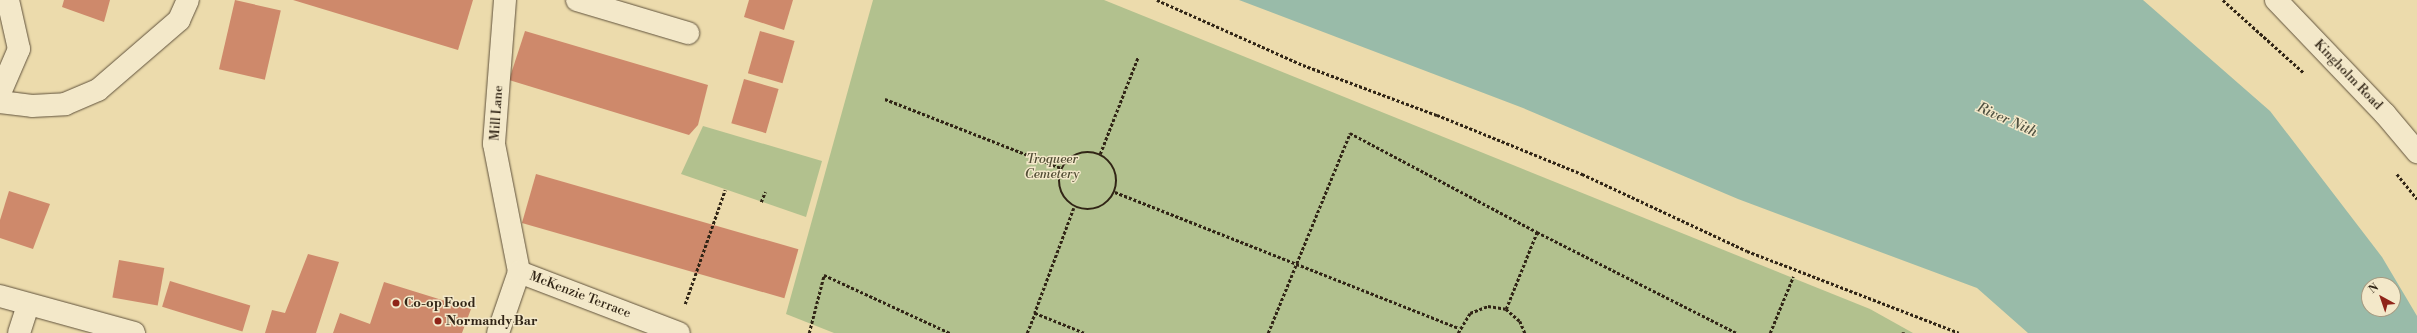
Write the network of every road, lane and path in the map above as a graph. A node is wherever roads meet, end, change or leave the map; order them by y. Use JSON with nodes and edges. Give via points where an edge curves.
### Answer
{"nodes":[{"id":1,"x":8,"y":0,"type":"edge"},
{"id":2,"x":188,"y":0,"type":"edge"},
{"id":3,"x":505,"y":0,"type":"edge"},
{"id":4,"x":577,"y":0,"type":"edge"},
{"id":5,"x":1157,"y":0,"type":"edge"},
{"id":6,"x":2223,"y":0,"type":"edge"},
{"id":7,"x":2276,"y":0,"type":"edge"},
{"id":8,"x":688,"y":33,"type":"dead end"},
{"id":9,"x":1138,"y":57,"type":"dead end"},
{"id":10,"x":2304,"y":74,"type":"dead end"},
{"id":11,"x":0,"y":93,"type":"edge"},
{"id":12,"x":885,"y":99,"type":"dead end"},
{"id":13,"x":0,"y":102,"type":"edge"},
{"id":14,"x":2417,"y":152,"type":"edge"},
{"id":15,"x":1100,"y":154,"type":"junction"},
{"id":16,"x":1061,"y":168,"type":"junction"},
{"id":17,"x":2394,"y":170,"type":"dead end"},
{"id":18,"x":725,"y":190,"type":"dead end"},
{"id":19,"x":765,"y":192,"type":"dead end"},
{"id":20,"x":1115,"y":192,"type":"junction"},
{"id":21,"x":2417,"y":199,"type":"edge"},
{"id":22,"x":761,"y":202,"type":"dead end"},
{"id":23,"x":1074,"y":208,"type":"junction"},
{"id":24,"x":1537,"y":232,"type":"junction"},
{"id":25,"x":1296,"y":264,"type":"junction"},
{"id":26,"x":519,"y":272,"type":"junction"},
{"id":27,"x":1793,"y":277,"type":"dead end"},
{"id":28,"x":0,"y":296,"type":"edge"},
{"id":29,"x":28,"y":305,"type":"junction"},
{"id":30,"x":1506,"y":309,"type":"junction"},
{"id":31,"x":1035,"y":313,"type":"junction"},
{"id":32,"x":1459,"y":328,"type":"junction"},
{"id":33,"x":677,"y":332,"type":"edge"},
{"id":34,"x":19,"y":333,"type":"edge"},
{"id":35,"x":134,"y":333,"type":"edge"},
{"id":36,"x":498,"y":333,"type":"edge"},
{"id":37,"x":809,"y":333,"type":"edge"},
{"id":38,"x":950,"y":333,"type":"edge"},
{"id":39,"x":1027,"y":333,"type":"edge"},
{"id":40,"x":1085,"y":333,"type":"edge"},
{"id":41,"x":1268,"y":333,"type":"edge"},
{"id":42,"x":1458,"y":333,"type":"edge"},
{"id":43,"x":1525,"y":333,"type":"edge"},
{"id":44,"x":1737,"y":333,"type":"edge"},
{"id":45,"x":1770,"y":333,"type":"edge"},
{"id":46,"x":1959,"y":333,"type":"edge"}],
"edges":[{"from":1,"to":11,"type":"street","via":[[19,49]]},
{"from":2,"to":13,"type":"street","via":[[179,20],[98,90],[65,104],[32,106]]},
{"from":3,"to":26,"type":"street","name":"Mill Lane","via":[[494,144]]},
{"from":4,"to":8,"type":"street"},
{"from":5,"to":46,"type":"path","via":[[1303,65],[1437,115],[1582,174],[1747,251]]},
{"from":6,"to":10,"type":"path"},
{"from":7,"to":14,"type":"street","name":"Kingholm Road","via":[[2385,114]]},
{"from":9,"to":15,"type":"path"},
{"from":12,"to":16,"type":"path"},
{"from":15,"to":16,"type":"path","via":[[1085,151],[1071,156]]},
{"from":15,"to":20,"type":"path","via":[[1112,163],[1117,178]]},
{"from":16,"to":23,"type":"path","via":[[1058,183],[1063,197]]},
{"from":17,"to":21,"type":"path"},
{"from":18,"to":33,"type":"path"},
{"from":19,"to":22,"type":"path"},
{"from":20,"to":23,"type":"path","via":[[1105,205],[1090,211]]},
{"from":20,"to":25,"type":"path"},
{"from":23,"to":31,"type":"path"},
{"from":24,"to":25,"type":"path","via":[[1350,133]]},
{"from":24,"to":30,"type":"path"},
{"from":24,"to":44,"type":"path"},
{"from":25,"to":32,"type":"path"},
{"from":25,"to":41,"type":"path"},
{"from":26,"to":33,"type":"street","name":"McKenzie Terrace"},
{"from":26,"to":36,"type":"street","name":"McKenzie Terrace"},
{"from":27,"to":45,"type":"path"},
{"from":28,"to":29,"type":"street"},
{"from":29,"to":34,"type":"street"},
{"from":29,"to":35,"type":"street"},
{"from":30,"to":32,"type":"path","via":[[1488,306],[1470,313]]},
{"from":30,"to":43,"type":"path","via":[[1520,321]]},
{"from":31,"to":39,"type":"path"},
{"from":31,"to":40,"type":"path"},
{"from":32,"to":42,"type":"path"},
{"from":37,"to":38,"type":"path","via":[[824,275]]}]}
